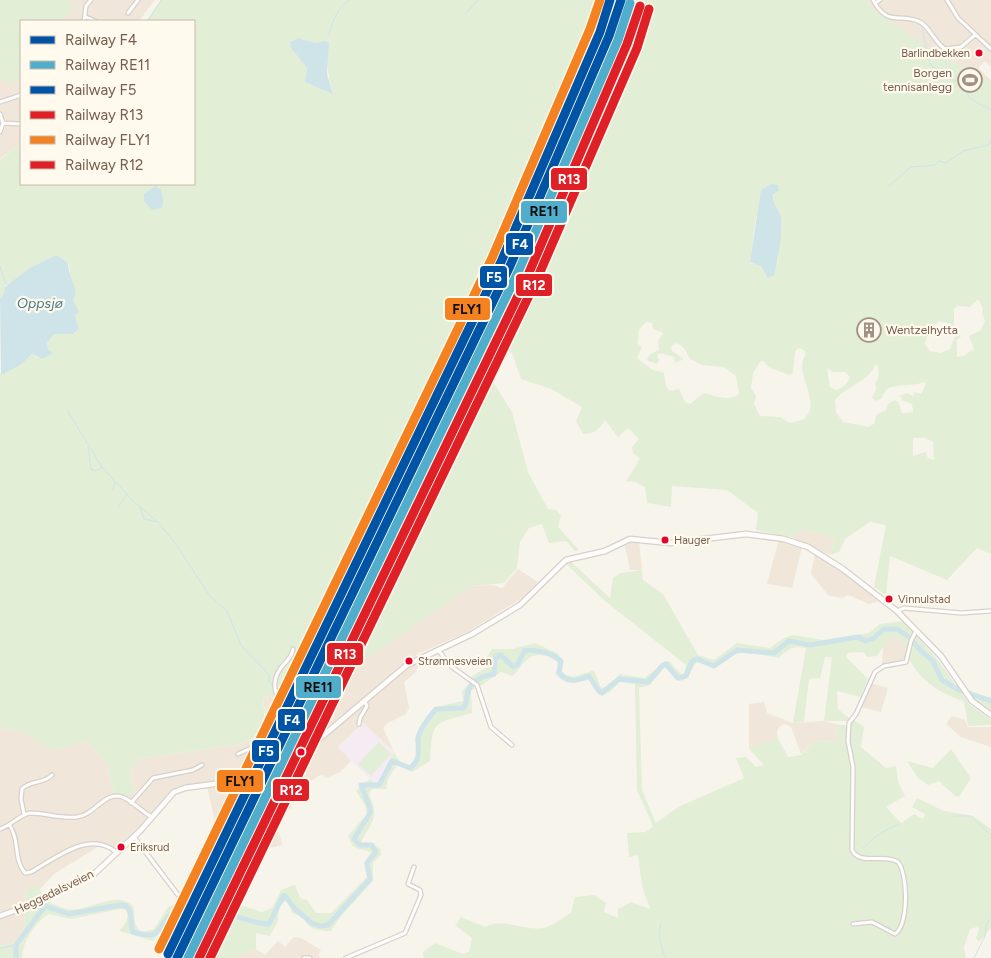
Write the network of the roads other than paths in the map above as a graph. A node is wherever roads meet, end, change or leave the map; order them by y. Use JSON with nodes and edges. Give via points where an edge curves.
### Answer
{"nodes":[{"id":1,"x":91,"y":0,"type":"edge"},
{"id":2,"x":138,"y":0,"type":"edge"},
{"id":3,"x":880,"y":0,"type":"edge"},
{"id":4,"x":947,"y":0,"type":"edge"},
{"id":5,"x":874,"y":1,"type":"edge"},
{"id":6,"x":128,"y":13,"type":"dead end"},
{"id":7,"x":85,"y":19,"type":"edge"},
{"id":8,"x":975,"y":35,"type":"junction"},
{"id":9,"x":991,"y":49,"type":"edge"},
{"id":10,"x":20,"y":95,"type":"edge"},
{"id":11,"x":0,"y":102,"type":"edge"},
{"id":12,"x":0,"y":114,"type":"edge"},
{"id":13,"x":3,"y":123,"type":"junction"},
{"id":14,"x":20,"y":124,"type":"edge"},
{"id":15,"x":0,"y":132,"type":"edge"},
{"id":16,"x":897,"y":611,"type":"junction"},
{"id":17,"x":991,"y":611,"type":"edge"},
{"id":18,"x":916,"y":631,"type":"junction"},
{"id":19,"x":293,"y":649,"type":"dead end"},
{"id":20,"x":438,"y":650,"type":"junction"},
{"id":21,"x":363,"y":700,"type":"junction"},
{"id":22,"x":991,"y":715,"type":"edge"},
{"id":23,"x":359,"y":724,"type":"dead end"},
{"id":24,"x":286,"y":737,"type":"junction"},
{"id":25,"x":512,"y":745,"type":"dead end"},
{"id":26,"x":238,"y":754,"type":"dead end"},
{"id":27,"x":202,"y":765,"type":"dead end"},
{"id":28,"x":270,"y":772,"type":"junction"},
{"id":29,"x":52,"y":775,"type":"dead end"},
{"id":30,"x":130,"y":802,"type":"junction"},
{"id":31,"x":230,"y":809,"type":"dead end"},
{"id":32,"x":24,"y":814,"type":"junction"},
{"id":33,"x":152,"y":817,"type":"junction"},
{"id":34,"x":10,"y":826,"type":"junction"},
{"id":35,"x":0,"y":829,"type":"edge"},
{"id":36,"x":134,"y":837,"type":"junction"},
{"id":37,"x":117,"y":853,"type":"junction"},
{"id":38,"x":414,"y":866,"type":"dead end"},
{"id":39,"x":0,"y":916,"type":"edge"},
{"id":40,"x":853,"y":924,"type":"dead end"},
{"id":41,"x":214,"y":958,"type":"edge"},
{"id":42,"x":304,"y":958,"type":"edge"},
{"id":43,"x":310,"y":958,"type":"edge"},
{"id":44,"x":346,"y":958,"type":"edge"}],
"edges":[{"from":1,"to":7,"type":"street","via":[[86,6]]},
{"from":2,"to":6,"type":"street"},
{"from":3,"to":5,"type":"street"},
{"from":4,"to":8,"type":"street","via":[[958,18]]},
{"from":5,"to":8,"type":"street","via":[[893,18],[918,21],[945,49],[956,49]]},
{"from":8,"to":9,"type":"street"},
{"from":10,"to":11,"type":"street"},
{"from":12,"to":13,"type":"street"},
{"from":13,"to":14,"type":"street"},
{"from":13,"to":15,"type":"street"},
{"from":16,"to":17,"type":"street","via":[[904,608],[961,614]]},
{"from":16,"to":18,"type":"main road","name":"Heggedalsveien"},
{"from":16,"to":20,"type":"main road","name":"Heggedalsveien","via":[[830,560],[790,540],[746,534],[670,542],[634,539],[623,541],[605,552],[566,560],[520,605]]},
{"from":18,"to":22,"type":"main road","name":"Heggedalsveien","via":[[941,656],[978,707]]},
{"from":18,"to":40,"type":"street","via":[[906,662],[884,666],[872,676],[849,723],[848,733],[853,767],[852,850],[861,858],[889,857],[901,864],[904,915],[900,931],[895,934],[872,922]]},
{"from":19,"to":24,"type":"street","via":[[277,674],[275,684],[282,707],[294,723],[292,732]]},
{"from":20,"to":21,"type":"main road","name":"Heggedalsveien","via":[[406,665]]},
{"from":20,"to":25,"type":"street","via":[[452,667],[474,682],[491,727]]},
{"from":21,"to":23,"type":"street","via":[[367,706]]},
{"from":21,"to":28,"type":"main road","name":"Heggedalsveien","via":[[318,742],[292,762]]},
{"from":24,"to":26,"type":"street","via":[[280,736]]},
{"from":24,"to":28,"type":"street"},
{"from":27,"to":30,"type":"street","via":[[193,770],[153,778]]},
{"from":28,"to":31,"type":"street","via":[[257,787],[269,826],[237,827],[227,821]]},
{"from":28,"to":33,"type":"main road","name":"Heggedalsveien","via":[[243,780],[179,789]]},
{"from":29,"to":32,"type":"street","via":[[22,789],[20,799]]},
{"from":30,"to":32,"type":"street","via":[[122,797],[110,797],[90,813],[78,817]]},
{"from":30,"to":33,"type":"street"},
{"from":32,"to":34,"type":"street"},
{"from":33,"to":36,"type":"main road","name":"Heggedalsveien"},
{"from":34,"to":35,"type":"street"},
{"from":34,"to":37,"type":"street","via":[[16,834],[18,860],[25,873],[84,843],[109,847]]},
{"from":36,"to":37,"type":"main road","name":"Heggedalsveien"},
{"from":36,"to":41,"type":"street","via":[[202,926]]},
{"from":37,"to":39,"type":"main road","name":"Heggedalsveien","via":[[94,874],[33,904]]},
{"from":38,"to":44,"type":"street","via":[[408,884],[420,890],[421,895],[404,933]]},
{"from":42,"to":43,"type":"street"}]}
